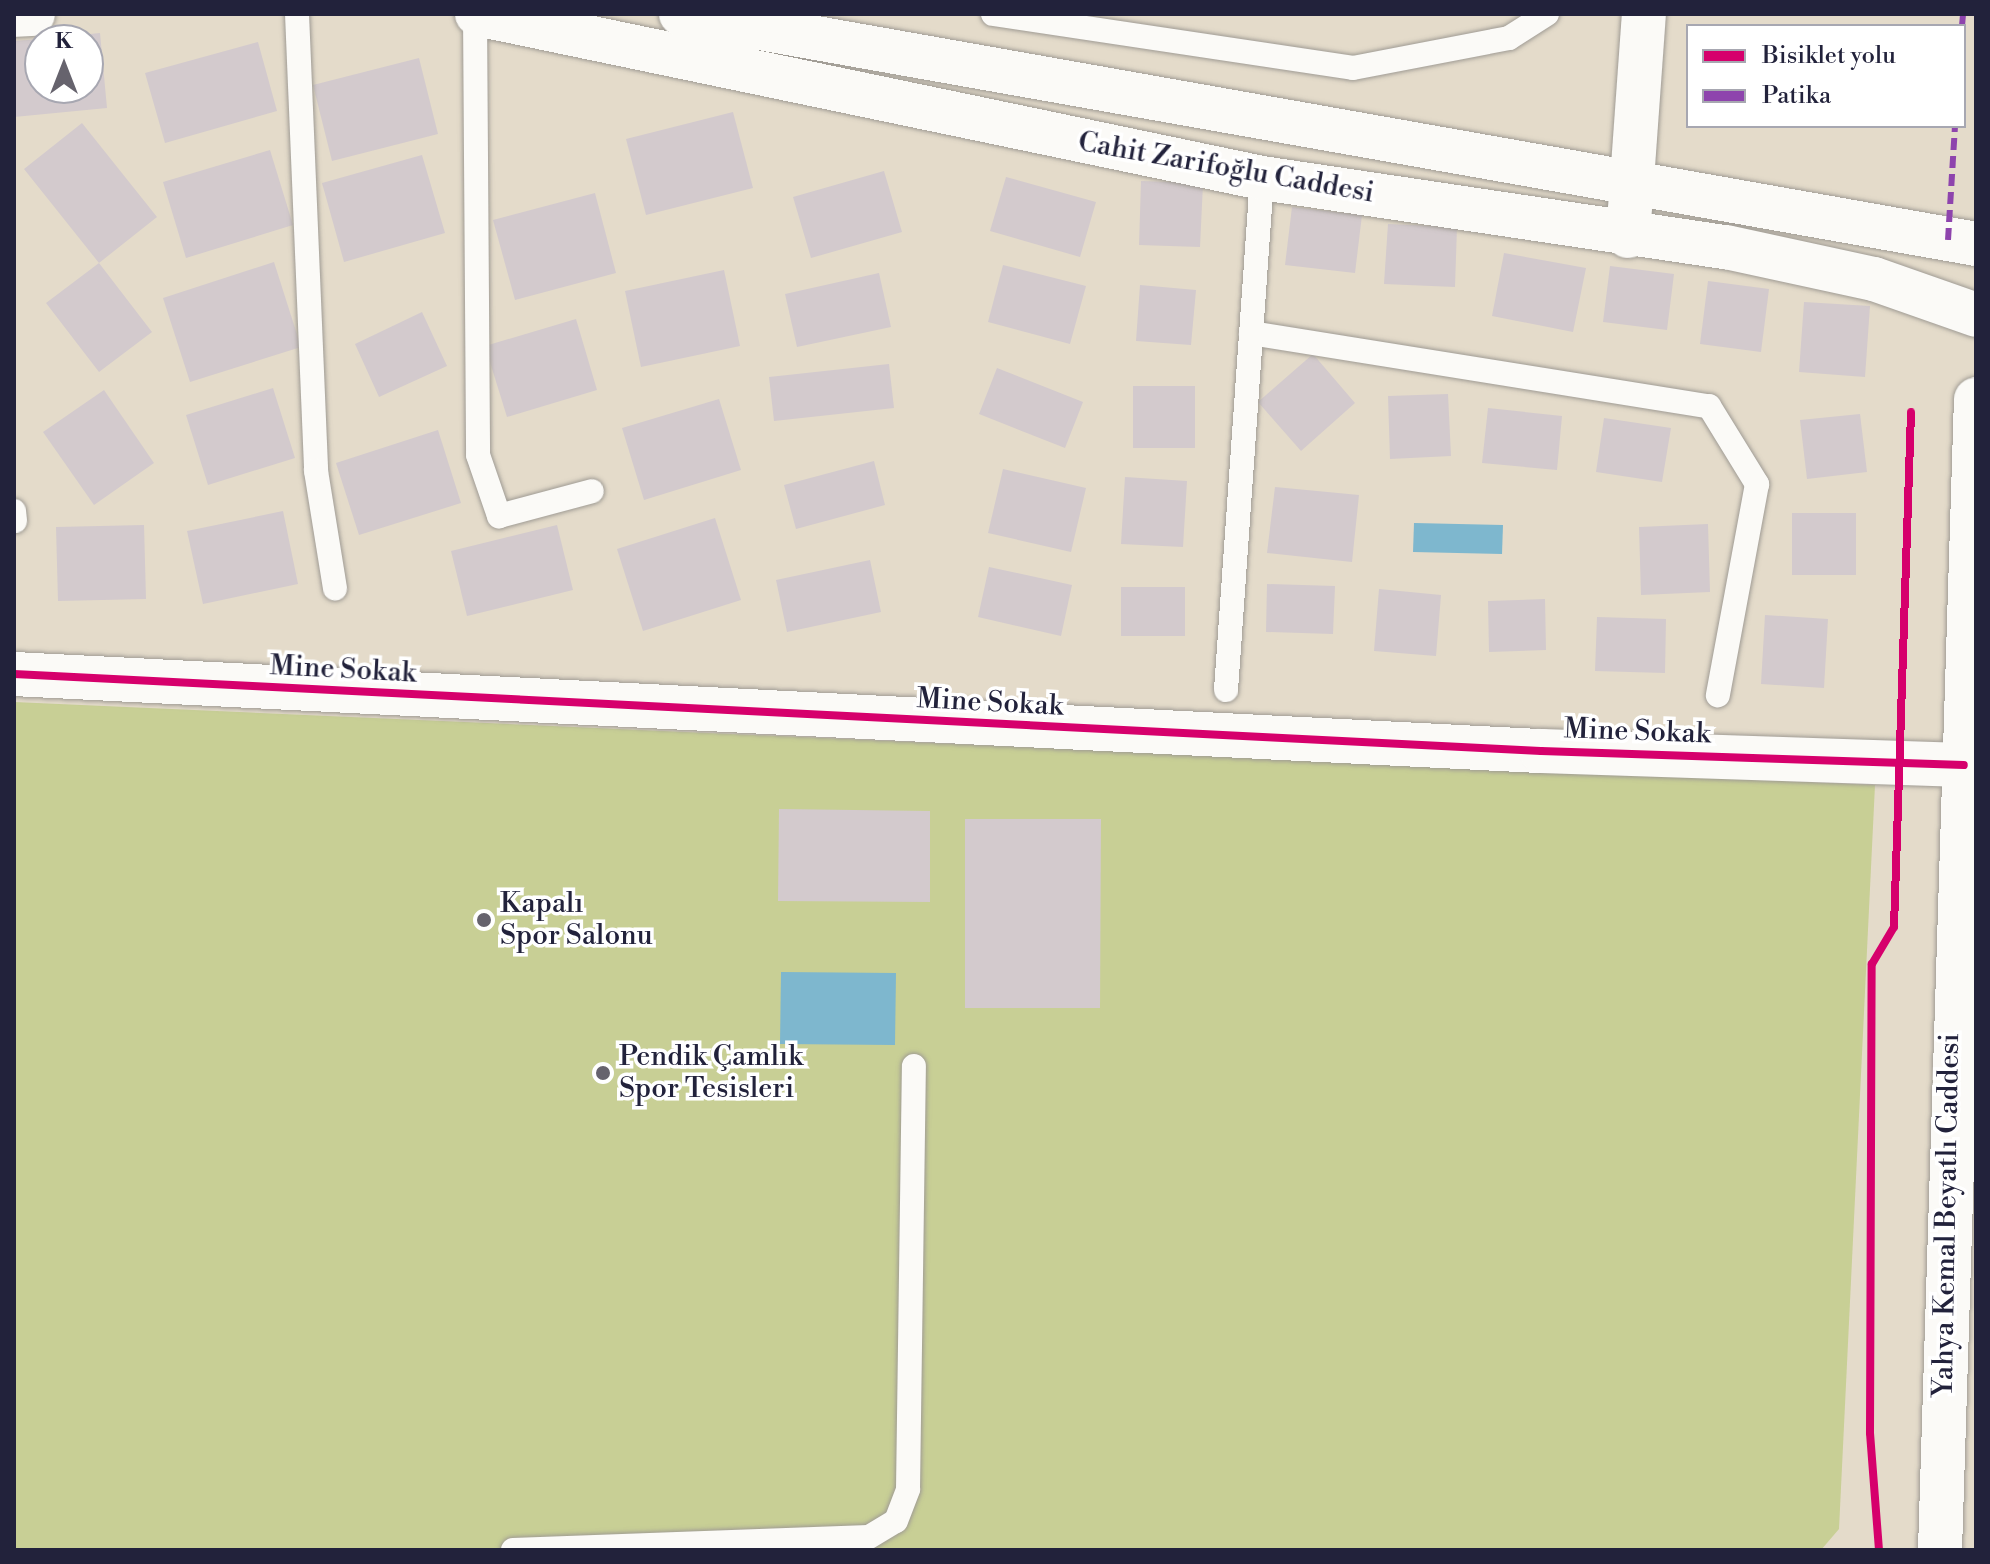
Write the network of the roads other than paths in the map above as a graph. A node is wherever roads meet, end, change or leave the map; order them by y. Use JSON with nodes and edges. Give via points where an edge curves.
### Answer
{"nodes":[{"id":1,"x":33,"y":14,"type":"edge"},
{"id":2,"x":297,"y":14,"type":"edge"},
{"id":3,"x":476,"y":14,"type":"edge"},
{"id":4,"x":681,"y":14,"type":"edge"},
{"id":5,"x":993,"y":14,"type":"edge"},
{"id":6,"x":1547,"y":14,"type":"edge"},
{"id":7,"x":1644,"y":14,"type":"edge"},
{"id":8,"x":14,"y":15,"type":"edge"},
{"id":9,"x":1262,"y":178,"type":"junction"},
{"id":10,"x":1630,"y":178,"type":"junction"},
{"id":11,"x":1628,"y":236,"type":"junction"},
{"id":12,"x":1976,"y":244,"type":"edge"},
{"id":13,"x":1976,"y":315,"type":"edge"},
{"id":14,"x":1251,"y":333,"type":"junction"},
{"id":15,"x":1976,"y":400,"type":"edge"},
{"id":16,"x":592,"y":491,"type":"dead end"},
{"id":17,"x":1973,"y":508,"type":"edge"},
{"id":18,"x":14,"y":511,"type":"edge"},
{"id":19,"x":15,"y":521,"type":"edge"},
{"id":20,"x":335,"y":588,"type":"dead end"},
{"id":21,"x":14,"y":674,"type":"edge"},
{"id":22,"x":1226,"y":690,"type":"dead end"},
{"id":23,"x":1718,"y":695,"type":"dead end"},
{"id":24,"x":1964,"y":765,"type":"junction"},
{"id":25,"x":914,"y":1066,"type":"dead end"},
{"id":26,"x":513,"y":1550,"type":"edge"},
{"id":27,"x":1940,"y":1550,"type":"edge"}],
"edges":[{"from":1,"to":8,"type":"main road"},
{"from":2,"to":20,"type":"lane","via":[[316,471]]},
{"from":3,"to":9,"type":"main road","name":"Cahit Zarifoğlu Caddesi"},
{"from":3,"to":16,"type":"lane","via":[[478,455],[499,516]]},
{"from":4,"to":10,"type":"main road","name":"Cahit Zarifoğlu Caddesi"},
{"from":5,"to":6,"type":"lane","via":[[1353,68],[1509,38]]},
{"from":7,"to":10,"type":"main road"},
{"from":9,"to":11,"type":"main road","name":"Cahit Zarifoğlu Caddesi"},
{"from":9,"to":14,"type":"lane"},
{"from":10,"to":11,"type":"main road"},
{"from":10,"to":12,"type":"main road","name":"Cahit Zarifoğlu Caddesi"},
{"from":11,"to":13,"type":"main road","name":"Cahit Zarifoğlu Caddesi","via":[[1726,247],[1874,279]]},
{"from":14,"to":22,"type":"lane"},
{"from":14,"to":23,"type":"lane","via":[[1709,406],[1757,484]]},
{"from":15,"to":17,"type":"main road","name":"Yahya Kemal Beyatlı Caddesi"},
{"from":17,"to":24,"type":"main road","name":"Yahya Kemal Beyatlı Caddesi"},
{"from":18,"to":19,"type":"lane"},
{"from":21,"to":24,"type":"main road","name":"Mine Sokak","via":[[1541,751]]},
{"from":24,"to":27,"type":"main road","name":"Yahya Kemal Beyatlı Caddesi"},
{"from":25,"to":26,"type":"lane","via":[[908,1489],[896,1521],[869,1537]]}]}
